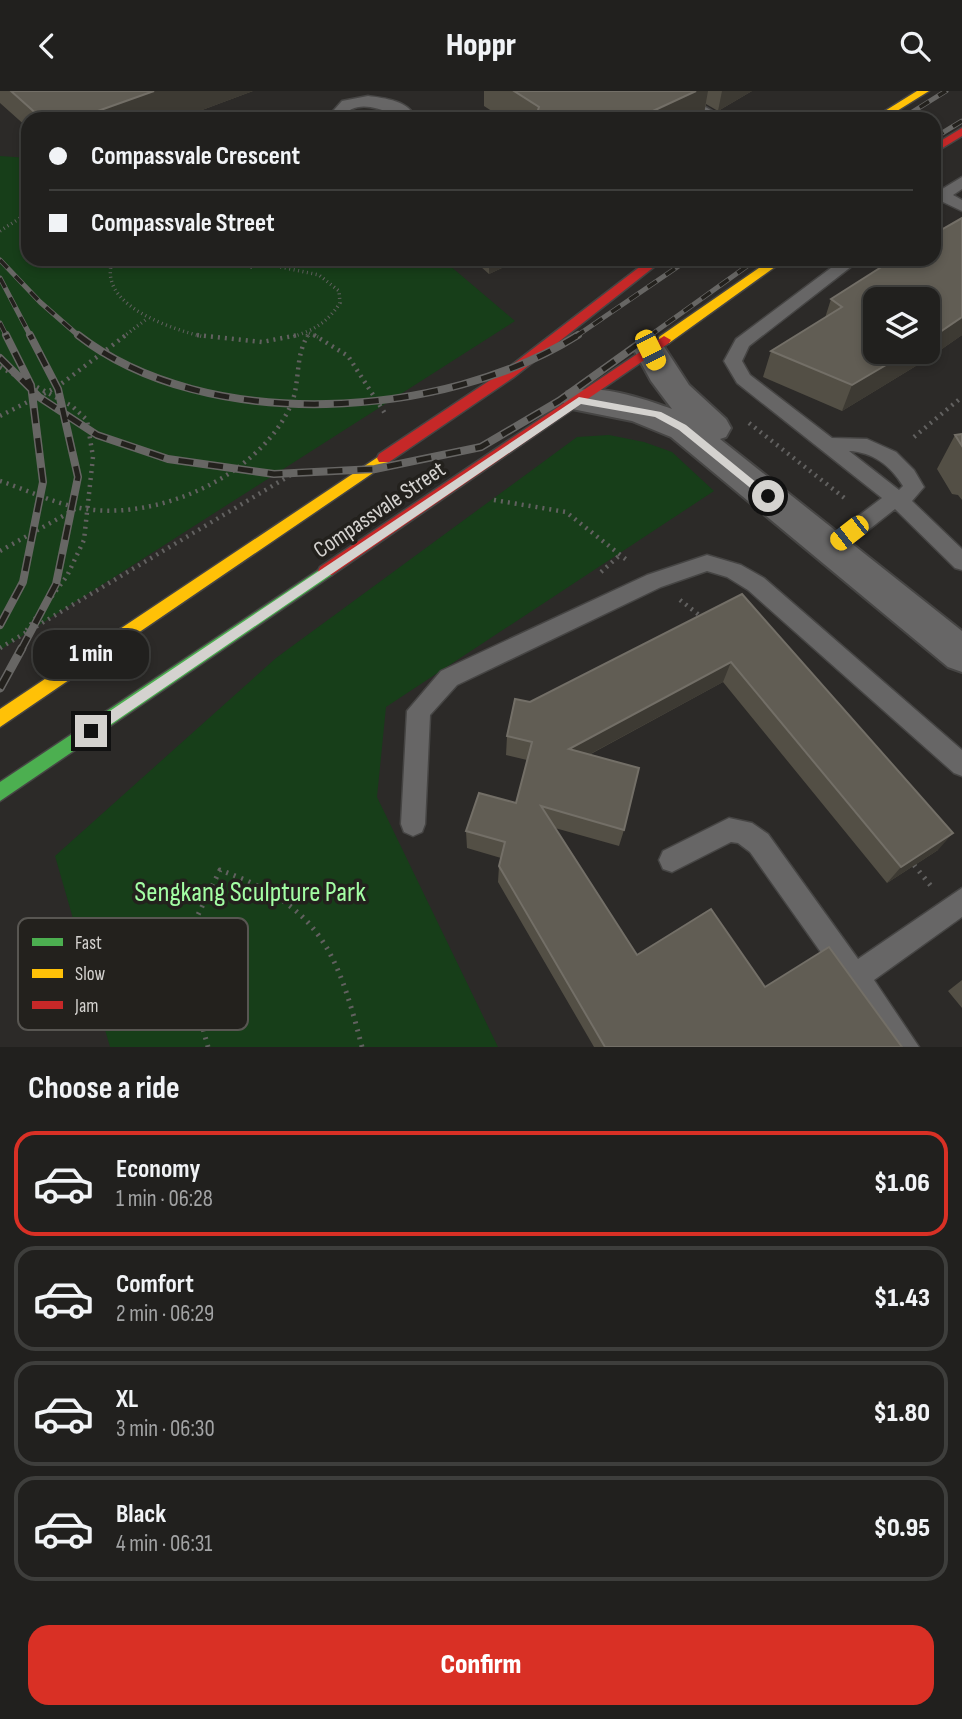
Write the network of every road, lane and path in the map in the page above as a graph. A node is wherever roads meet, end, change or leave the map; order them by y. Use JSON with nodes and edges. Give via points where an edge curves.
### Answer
{"nodes":[{"id":1,"x":668,"y":91,"type":"edge"},
{"id":2,"x":924,"y":91,"type":"edge"},
{"id":3,"x":339,"y":112,"type":"edge"},
{"id":4,"x":405,"y":112,"type":"edge"},
{"id":5,"x":706,"y":112,"type":"edge"},
{"id":6,"x":889,"y":112,"type":"edge"},
{"id":7,"x":962,"y":131,"type":"edge"},
{"id":8,"x":941,"y":145,"type":"edge"},
{"id":9,"x":962,"y":182,"type":"edge"},
{"id":10,"x":941,"y":197,"type":"edge"},
{"id":11,"x":941,"y":199,"type":"edge"},
{"id":12,"x":962,"y":206,"type":"edge"},
{"id":13,"x":21,"y":218,"type":"edge"},
{"id":14,"x":0,"y":231,"type":"edge"},
{"id":15,"x":110,"y":266,"type":"edge"},
{"id":16,"x":248,"y":266,"type":"edge"},
{"id":17,"x":276,"y":266,"type":"joint"},
{"id":18,"x":649,"y":266,"type":"edge"},
{"id":19,"x":770,"y":266,"type":"edge"},
{"id":20,"x":844,"y":266,"type":"edge"},
{"id":21,"x":148,"y":318,"type":"junction"},
{"id":22,"x":309,"y":333,"type":"junction"},
{"id":23,"x":650,"y":350,"type":"junction"},
{"id":24,"x":0,"y":367,"type":"edge"},
{"id":25,"x":48,"y":392,"type":"junction"},
{"id":26,"x":962,"y":397,"type":"edge"},
{"id":27,"x":579,"y":400,"type":"junction"},
{"id":28,"x":0,"y":416,"type":"edge"},
{"id":29,"x":376,"y":424,"type":"dead end"},
{"id":30,"x":914,"y":437,"type":"dead end"},
{"id":31,"x":829,"y":445,"type":"junction"},
{"id":32,"x":305,"y":466,"type":"dead end"},
{"id":33,"x":0,"y":481,"type":"edge"},
{"id":34,"x":895,"y":498,"type":"junction"},
{"id":35,"x":492,"y":499,"type":"dead end"},
{"id":36,"x":80,"y":506,"type":"junction"},
{"id":37,"x":87,"y":509,"type":"junction"},
{"id":38,"x":840,"y":540,"type":"junction"},
{"id":39,"x":0,"y":551,"type":"edge"},
{"id":40,"x":620,"y":555,"type":"junction"},
{"id":41,"x":962,"y":562,"type":"edge"},
{"id":42,"x":601,"y":572,"type":"dead end"},
{"id":43,"x":654,"y":581,"type":"junction"},
{"id":44,"x":714,"y":626,"type":"edge"},
{"id":45,"x":962,"y":627,"type":"edge"},
{"id":46,"x":24,"y":634,"type":"junction"},
{"id":47,"x":0,"y":648,"type":"edge"},
{"id":48,"x":962,"y":655,"type":"edge"},
{"id":49,"x":0,"y":719,"type":"edge"},
{"id":50,"x":962,"y":765,"type":"edge"},
{"id":51,"x":0,"y":792,"type":"edge"},
{"id":52,"x":413,"y":824,"type":"dead end"},
{"id":53,"x":672,"y":860,"type":"dead end"},
{"id":54,"x":962,"y":901,"type":"edge"},
{"id":55,"x":196,"y":918,"type":"edge"},
{"id":56,"x":854,"y":978,"type":"junction"},
{"id":57,"x":203,"y":1030,"type":"edge"},
{"id":58,"x":208,"y":1047,"type":"edge"},
{"id":59,"x":362,"y":1047,"type":"edge"},
{"id":60,"x":905,"y":1047,"type":"edge"}],
"edges":[{"from":1,"to":5,"type":"lane"},
{"from":2,"to":6,"type":"street"},
{"from":3,"to":4,"type":"lane","via":[[363,100],[383,100]]},
{"from":7,"to":8,"type":"street"},
{"from":9,"to":10,"type":"lane"},
{"from":11,"to":12,"type":"lane"},
{"from":13,"to":14,"type":"path"},
{"from":15,"to":21,"type":"path","via":[[110,283],[125,302]]},
{"from":16,"to":17,"type":"path"},
{"from":17,"to":22,"type":"path","via":[[319,275],[339,291],[340,303],[329,320]]},
{"from":18,"to":49,"type":"street","name":"Compassvale Street","via":[[509,374]]},
{"from":19,"to":23,"type":"street","name":"Compassvale Street"},
{"from":20,"to":31,"type":"lane","via":[[743,343],[733,361],[743,379]]},
{"from":21,"to":22,"type":"path","via":[[182,333],[222,340],[265,341]]},
{"from":21,"to":25,"type":"path"},
{"from":22,"to":29,"type":"path","via":[[334,343],[356,362],[387,417]]},
{"from":22,"to":37,"type":"path","via":[[298,349],[290,408],[269,439],[221,479],[180,497],[129,510]]},
{"from":23,"to":27,"type":"street","name":"Compassvale Street"},
{"from":23,"to":38,"type":"street","via":[[679,399]]},
{"from":24,"to":25,"type":"path"},
{"from":25,"to":28,"type":"path"},
{"from":25,"to":37,"type":"path","via":[[87,420],[93,457]]},
{"from":26,"to":30,"type":"path"},
{"from":27,"to":38,"type":"street","via":[[657,414]]},
{"from":27,"to":51,"type":"street","name":"Compassvale Street"},
{"from":31,"to":34,"type":"lane"},
{"from":31,"to":34,"type":"lane","via":[[863,443],[893,460],[914,487]]},
{"from":32,"to":46,"type":"path"},
{"from":33,"to":36,"type":"path"},
{"from":34,"to":38,"type":"lane"},
{"from":34,"to":41,"type":"lane"},
{"from":35,"to":40,"type":"path","via":[[566,512]]},
{"from":36,"to":37,"type":"path"},
{"from":36,"to":39,"type":"path"},
{"from":37,"to":46,"type":"path","via":[[84,540],[67,576]]},
{"from":38,"to":45,"type":"street"},
{"from":38,"to":48,"type":"street"},
{"from":40,"to":42,"type":"path"},
{"from":40,"to":43,"type":"path"},
{"from":43,"to":44,"type":"path"},
{"from":43,"to":50,"type":"lane","via":[[708,563],[756,584]]},
{"from":43,"to":52,"type":"lane","via":[[449,678],[419,711]]},
{"from":46,"to":47,"type":"path"},
{"from":53,"to":56,"type":"lane","via":[[729,830],[743,831],[759,843]]},
{"from":54,"to":56,"type":"lane"},
{"from":55,"to":59,"type":"path","via":[[220,870],[270,889],[295,908],[330,949],[352,1005]]},
{"from":56,"to":60,"type":"lane"},
{"from":57,"to":58,"type":"path"}]}
